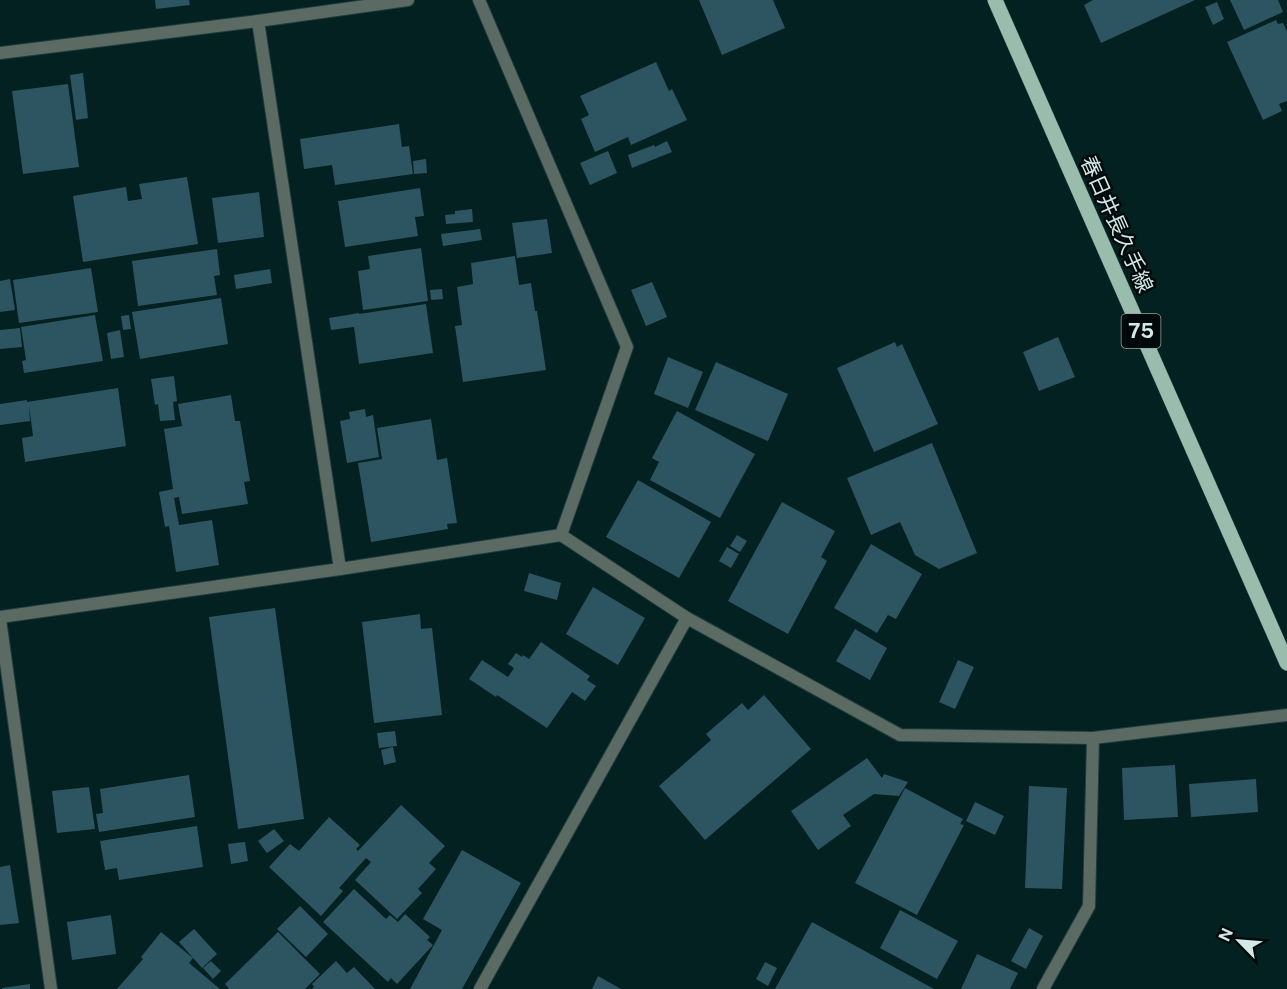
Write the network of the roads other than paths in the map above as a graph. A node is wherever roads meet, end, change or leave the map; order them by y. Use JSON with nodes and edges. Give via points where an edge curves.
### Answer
{"nodes":[{"id":1,"x":408,"y":0,"type":"edge"},
{"id":2,"x":479,"y":0,"type":"edge"},
{"id":3,"x":995,"y":0,"type":"edge"},
{"id":4,"x":258,"y":21,"type":"junction"},
{"id":5,"x":0,"y":53,"type":"edge"},
{"id":6,"x":561,"y":535,"type":"junction"},
{"id":7,"x":340,"y":569,"type":"junction"},
{"id":8,"x":0,"y":618,"type":"edge"},
{"id":9,"x":687,"y":618,"type":"junction"},
{"id":10,"x":1287,"y":663,"type":"edge"},
{"id":11,"x":1287,"y":715,"type":"edge"},
{"id":12,"x":1093,"y":738,"type":"junction"},
{"id":13,"x":51,"y":989,"type":"edge"},
{"id":14,"x":480,"y":989,"type":"edge"},
{"id":15,"x":1043,"y":989,"type":"edge"}],
"edges":[{"from":1,"to":4,"type":"street"},
{"from":2,"to":6,"type":"street","via":[[627,347]]},
{"from":3,"to":10,"type":"main road","name":"春日井長久手線","number":"75"},
{"from":4,"to":5,"type":"street"},
{"from":4,"to":7,"type":"street"},
{"from":6,"to":7,"type":"street"},
{"from":6,"to":9,"type":"street"},
{"from":7,"to":8,"type":"street"},
{"from":8,"to":13,"type":"street"},
{"from":9,"to":12,"type":"street","via":[[900,735]]},
{"from":9,"to":14,"type":"street"},
{"from":11,"to":12,"type":"street"},
{"from":12,"to":15,"type":"street","via":[[1089,906]]}]}
